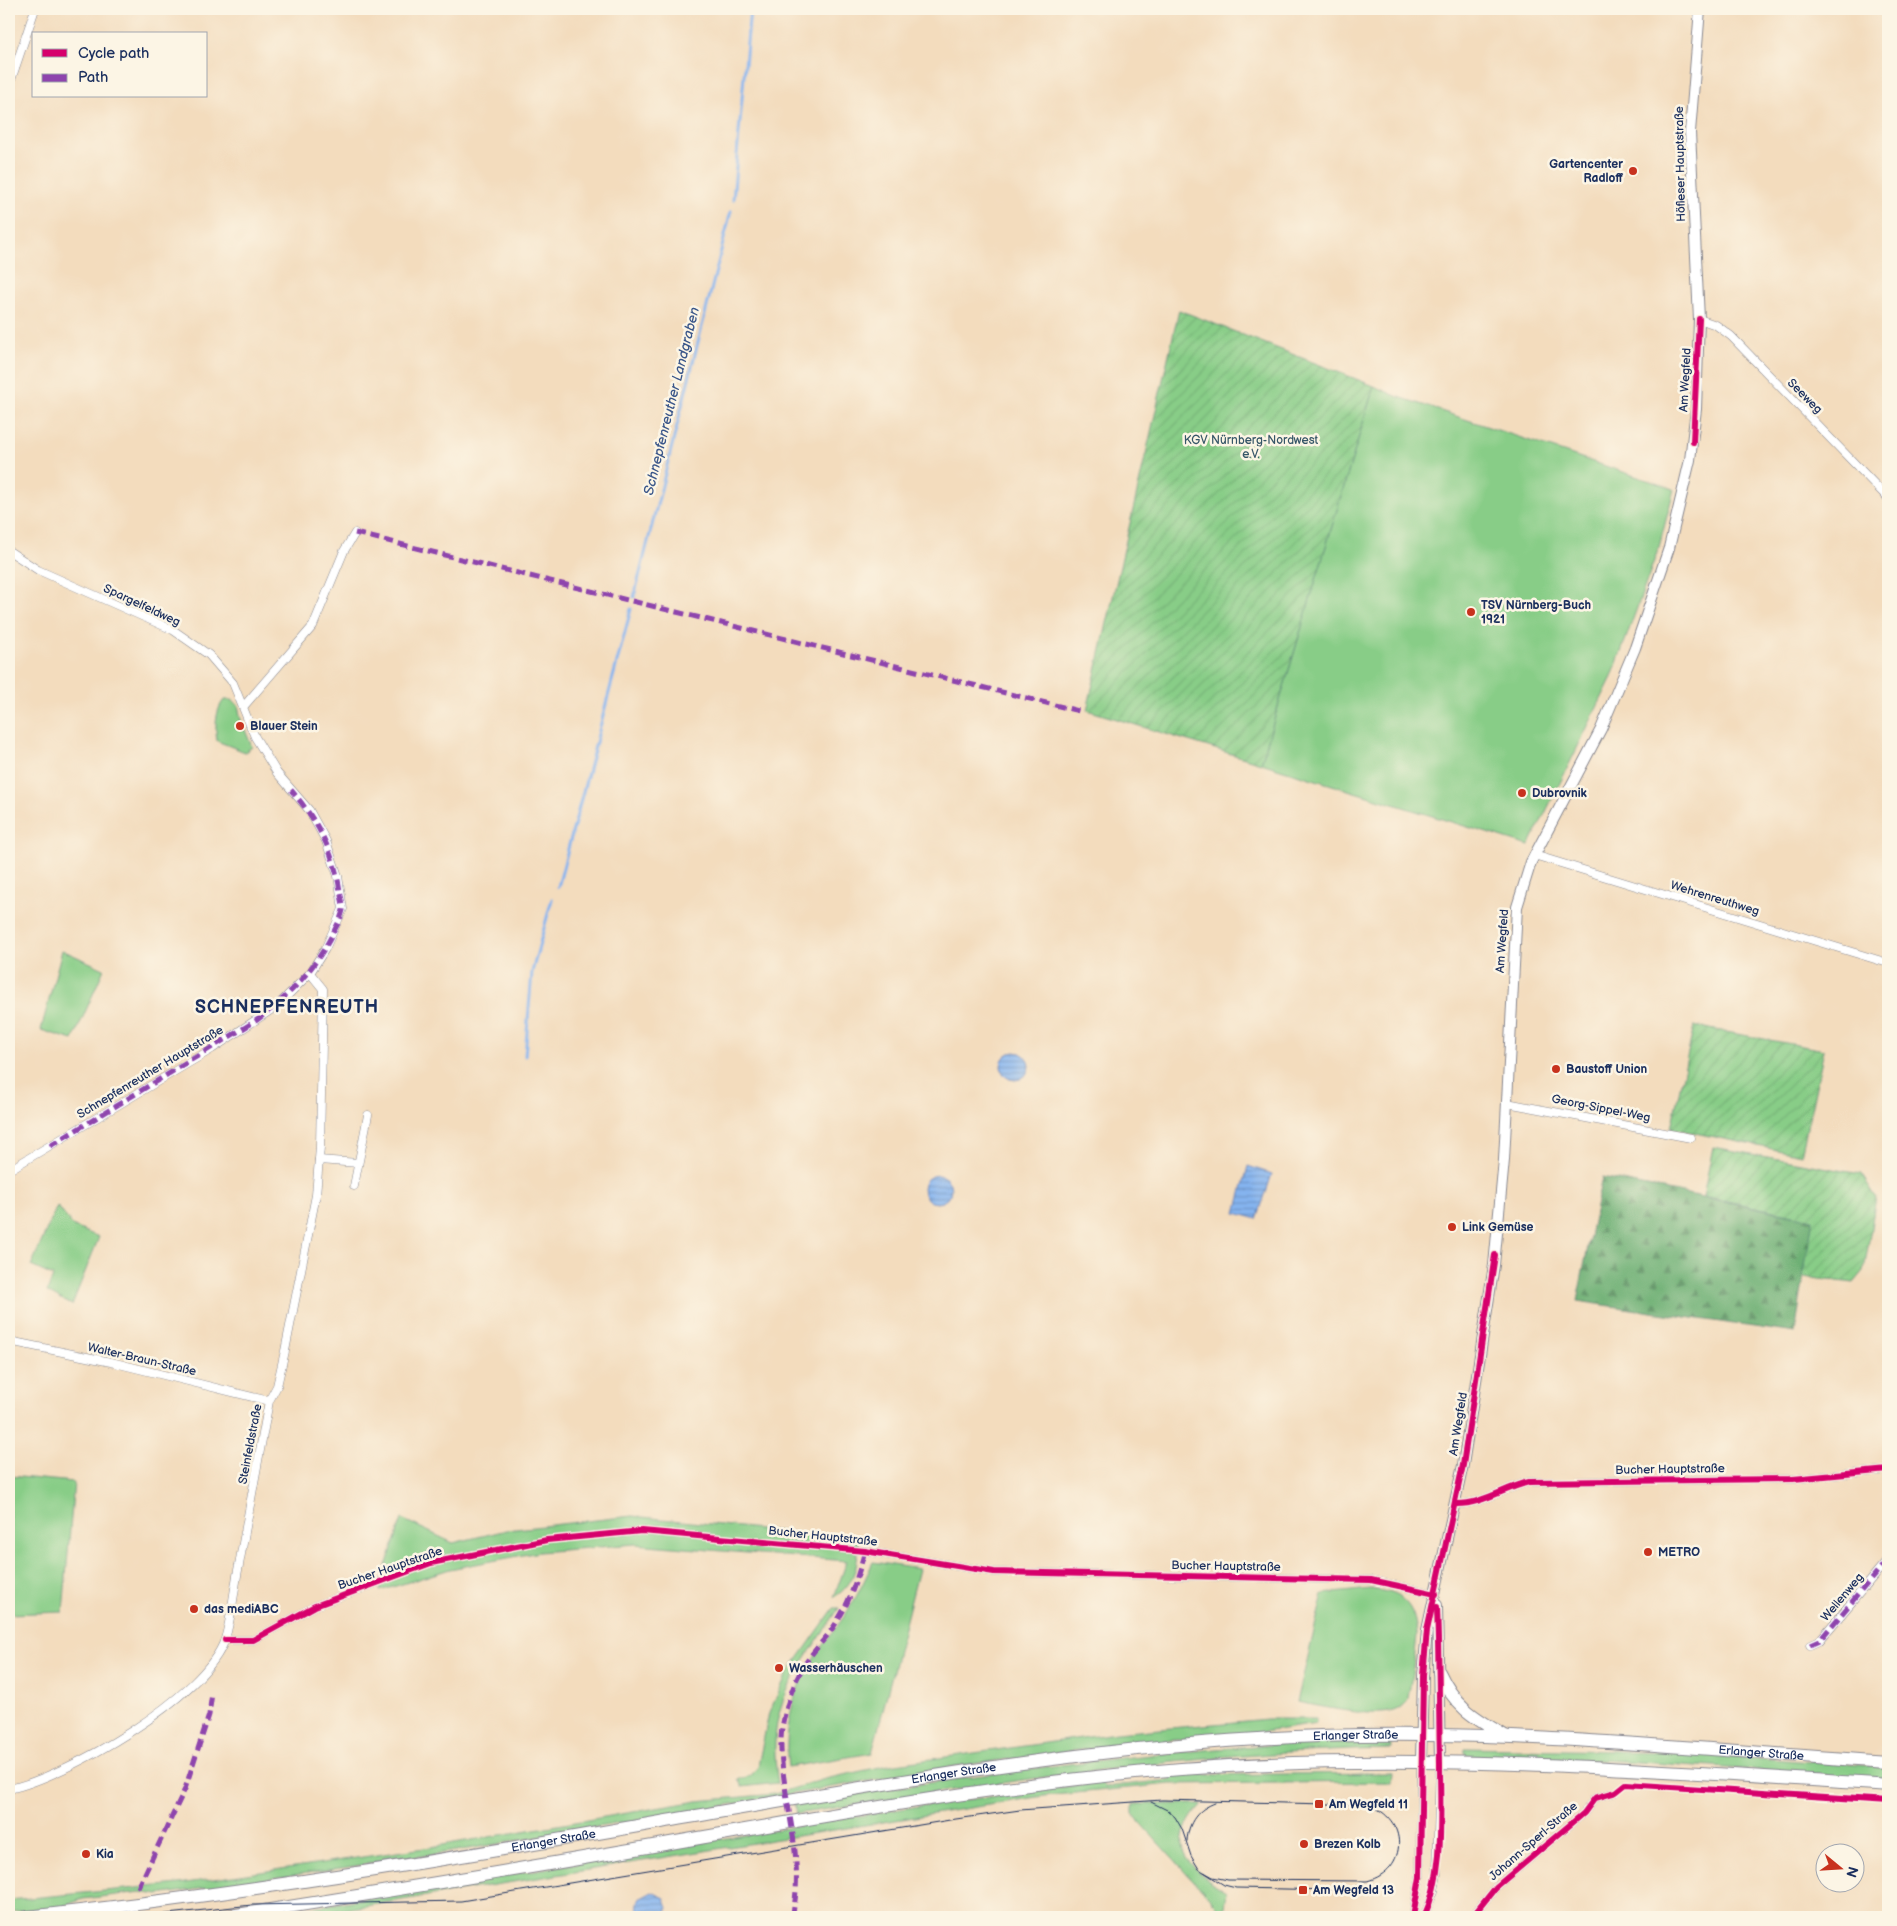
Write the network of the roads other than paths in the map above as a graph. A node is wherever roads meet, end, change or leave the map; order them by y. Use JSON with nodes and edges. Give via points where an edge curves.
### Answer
{"nodes":[{"id":1,"x":35,"y":9,"type":"edge"},
{"id":2,"x":1700,"y":9,"type":"edge"},
{"id":3,"x":9,"y":86,"type":"edge"},
{"id":4,"x":1699,"y":319,"type":"junction"},
{"id":5,"x":1888,"y":498,"type":"edge"},
{"id":6,"x":355,"y":533,"type":"dead end"},
{"id":7,"x":9,"y":552,"type":"edge"},
{"id":8,"x":244,"y":706,"type":"junction"},
{"id":9,"x":1534,"y":855,"type":"junction"},
{"id":10,"x":343,"y":909,"type":"joint"},
{"id":11,"x":1888,"y":963,"type":"edge"},
{"id":12,"x":310,"y":973,"type":"junction"},
{"id":13,"x":1507,"y":1103,"type":"junction"},
{"id":14,"x":368,"y":1115,"type":"dead end"},
{"id":15,"x":1691,"y":1138,"type":"dead end"},
{"id":16,"x":319,"y":1160,"type":"junction"},
{"id":17,"x":358,"y":1163,"type":"junction"},
{"id":18,"x":9,"y":1170,"type":"edge"},
{"id":19,"x":354,"y":1186,"type":"dead end"},
{"id":20,"x":9,"y":1341,"type":"edge"},
{"id":21,"x":269,"y":1401,"type":"junction"},
{"id":22,"x":1888,"y":1470,"type":"edge"},
{"id":23,"x":1455,"y":1504,"type":"junction"},
{"id":24,"x":1888,"y":1558,"type":"edge"},
{"id":25,"x":1436,"y":1594,"type":"junction"},
{"id":26,"x":225,"y":1640,"type":"junction"},
{"id":27,"x":1810,"y":1645,"type":"dead end"},
{"id":28,"x":1439,"y":1672,"type":"junction"},
{"id":29,"x":1422,"y":1735,"type":"junction"},
{"id":30,"x":1440,"y":1736,"type":"junction"},
{"id":31,"x":1508,"y":1737,"type":"junction"},
{"id":32,"x":1421,"y":1761,"type":"junction"},
{"id":33,"x":1440,"y":1762,"type":"junction"},
{"id":34,"x":1888,"y":1762,"type":"edge"},
{"id":35,"x":1888,"y":1785,"type":"edge"},
{"id":36,"x":9,"y":1790,"type":"edge"},
{"id":37,"x":1616,"y":1792,"type":"dead end"},
{"id":38,"x":27,"y":1917,"type":"edge"},
{"id":39,"x":223,"y":1917,"type":"edge"},
{"id":40,"x":1413,"y":1917,"type":"edge"},
{"id":41,"x":1424,"y":1917,"type":"edge"},
{"id":42,"x":1472,"y":1917,"type":"edge"}],
"edges":[{"from":1,"to":3,"type":"street"},
{"from":2,"to":4,"type":"street","name":"Höfleser Hauptstraße","via":[[1690,132]]},
{"from":4,"to":5,"type":"street","name":"Seeweg","via":[[1716,325],[1730,336]]},
{"from":4,"to":9,"type":"street","name":"Am Wegfeld","via":[[1692,451],[1683,497],[1659,582],[1603,723]]},
{"from":6,"to":8,"type":"street","via":[[344,551],[313,626]]},
{"from":7,"to":8,"type":"street","name":"Spargelfeldweg","via":[[38,570],[173,630],[209,655],[234,683]]},
{"from":8,"to":10,"type":"street","name":"Spargelfeldweg","via":[[255,737],[277,773],[309,810],[326,841],[338,876]]},
{"from":9,"to":11,"type":"street","name":"Wehrenreuthweg"},
{"from":9,"to":13,"type":"street","name":"Am Wegfeld","via":[[1522,885],[1515,921]]},
{"from":10,"to":12,"type":"street","name":"Schnepfenreuther Hauptstraße"},
{"from":12,"to":16,"type":"street","name":"Steinfeldstraße","via":[[323,989]]},
{"from":12,"to":18,"type":"street","name":"Schnepfenreuther Hauptstraße","via":[[277,1006],[257,1020]]},
{"from":13,"to":15,"type":"street","name":"Georg-Sippel-Weg"},
{"from":13,"to":23,"type":"street","name":"Am Wegfeld","via":[[1493,1273]]},
{"from":14,"to":17,"type":"street"},
{"from":16,"to":17,"type":"street"},
{"from":16,"to":21,"type":"street","name":"Steinfeldstraße","via":[[308,1239],[277,1386]]},
{"from":17,"to":19,"type":"street"},
{"from":20,"to":21,"type":"street","name":"Walter-Braun-Straße"},
{"from":21,"to":26,"type":"street","name":"Steinfeldstraße"},
{"from":22,"to":23,"type":"street","name":"Bucher Hauptstraße","via":[[1792,1479],[1529,1482],[1469,1504]]},
{"from":23,"to":25,"type":"street","name":"Am Wegfeld"},
{"from":24,"to":27,"type":"street","name":"Wellenweg","via":[[1819,1641]]},
{"from":25,"to":26,"type":"street","name":"Bucher Hauptstraße","via":[[1371,1580],[994,1572],[865,1551],[642,1531],[548,1540],[431,1563],[315,1606],[253,1640]]},
{"from":25,"to":28,"type":"street","name":"Am Wegfeld"},
{"from":25,"to":29,"type":"street","name":"Am Wegfeld","via":[[1427,1630]]},
{"from":26,"to":36,"type":"street","name":"Steinfeldstraße","via":[[206,1670],[168,1705],[77,1762]]},
{"from":28,"to":30,"type":"street","name":"Am Wegfeld"},
{"from":28,"to":31,"type":"main road","via":[[1458,1704]]},
{"from":29,"to":30,"type":"main road","name":"Erlanger Straße"},
{"from":29,"to":32,"type":"street"},
{"from":29,"to":38,"type":"main road","name":"Erlanger Straße","via":[[1257,1739],[1030,1762],[282,1884]]},
{"from":30,"to":31,"type":"main road","name":"Erlanger Straße"},
{"from":30,"to":33,"type":"street","name":"Am Wegfeld"},
{"from":31,"to":34,"type":"main road","name":"Erlanger Straße"},
{"from":32,"to":33,"type":"main road","name":"Erlanger Straße"},
{"from":32,"to":39,"type":"main road","name":"Erlanger Straße","via":[[1183,1768],[964,1794]]},
{"from":32,"to":40,"type":"street","via":[[1421,1859],[1419,1893]]},
{"from":33,"to":35,"type":"main road","name":"Erlanger Straße","via":[[1618,1767]]},
{"from":33,"to":41,"type":"street","via":[[1437,1874]]},
{"from":37,"to":42,"type":"street","name":"Johann-Sperl-Straße","via":[[1595,1798],[1584,1813],[1496,1887]]}]}
